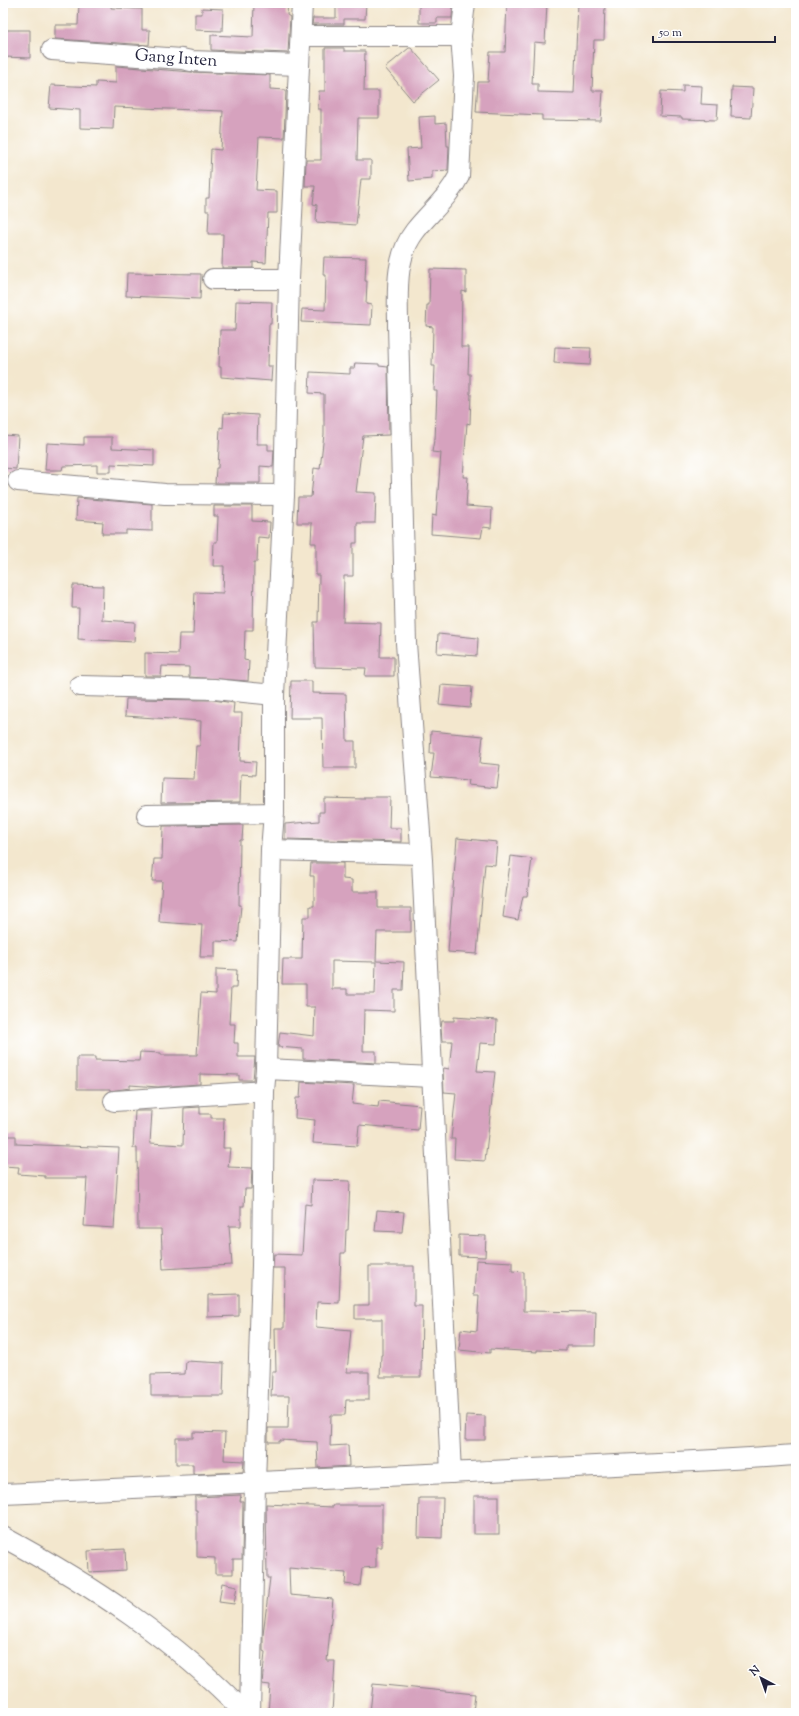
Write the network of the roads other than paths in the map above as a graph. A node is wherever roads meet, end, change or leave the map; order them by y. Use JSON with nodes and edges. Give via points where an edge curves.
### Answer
{"nodes":[{"id":1,"x":302,"y":3,"type":"edge"},
{"id":2,"x":464,"y":3,"type":"edge"},
{"id":3,"x":301,"y":36,"type":"junction"},
{"id":4,"x":461,"y":36,"type":"junction"},
{"id":5,"x":52,"y":50,"type":"dead end"},
{"id":6,"x":299,"y":65,"type":"junction"},
{"id":7,"x":213,"y":279,"type":"dead end"},
{"id":8,"x":289,"y":279,"type":"junction"},
{"id":9,"x":18,"y":481,"type":"dead end"},
{"id":10,"x":284,"y":495,"type":"junction"},
{"id":11,"x":80,"y":686,"type":"dead end"},
{"id":12,"x":274,"y":696,"type":"junction"},
{"id":13,"x":274,"y":813,"type":"junction"},
{"id":14,"x":147,"y":815,"type":"dead end"},
{"id":15,"x":271,"y":850,"type":"junction"},
{"id":16,"x":422,"y":854,"type":"junction"},
{"id":17,"x":266,"y":1069,"type":"junction"},
{"id":18,"x":432,"y":1077,"type":"junction"},
{"id":19,"x":264,"y":1091,"type":"junction"},
{"id":20,"x":114,"y":1101,"type":"dead end"},
{"id":21,"x":796,"y":1456,"type":"edge"},
{"id":22,"x":451,"y":1473,"type":"junction"},
{"id":23,"x":255,"y":1484,"type":"junction"},
{"id":24,"x":3,"y":1494,"type":"edge"},
{"id":25,"x":3,"y":1537,"type":"edge"},
{"id":26,"x":245,"y":1713,"type":"edge"},
{"id":27,"x":250,"y":1713,"type":"edge"}],
"edges":[{"from":1,"to":3,"type":"street"},
{"from":2,"to":4,"type":"street"},
{"from":3,"to":4,"type":"street"},
{"from":3,"to":6,"type":"street"},
{"from":4,"to":16,"type":"street","via":[[464,76],[459,176],[453,190],[414,232],[405,248],[399,273],[398,326],[406,643]]},
{"from":5,"to":6,"type":"street","name":"Gang Inten","via":[[191,61]]},
{"from":6,"to":8,"type":"street"},
{"from":7,"to":8,"type":"street"},
{"from":8,"to":10,"type":"street"},
{"from":9,"to":10,"type":"street","via":[[165,494]]},
{"from":10,"to":12,"type":"street"},
{"from":11,"to":12,"type":"street","via":[[214,689]]},
{"from":12,"to":13,"type":"street"},
{"from":13,"to":14,"type":"street"},
{"from":13,"to":15,"type":"street"},
{"from":15,"to":16,"type":"street"},
{"from":15,"to":17,"type":"street"},
{"from":16,"to":18,"type":"street"},
{"from":17,"to":18,"type":"street"},
{"from":17,"to":19,"type":"street"},
{"from":18,"to":22,"type":"street"},
{"from":19,"to":20,"type":"street"},
{"from":19,"to":23,"type":"street","via":[[262,1266]]},
{"from":21,"to":22,"type":"street"},
{"from":22,"to":23,"type":"street"},
{"from":23,"to":24,"type":"street"},
{"from":23,"to":27,"type":"street"},
{"from":25,"to":26,"type":"street","via":[[114,1604],[163,1639]]}]}
